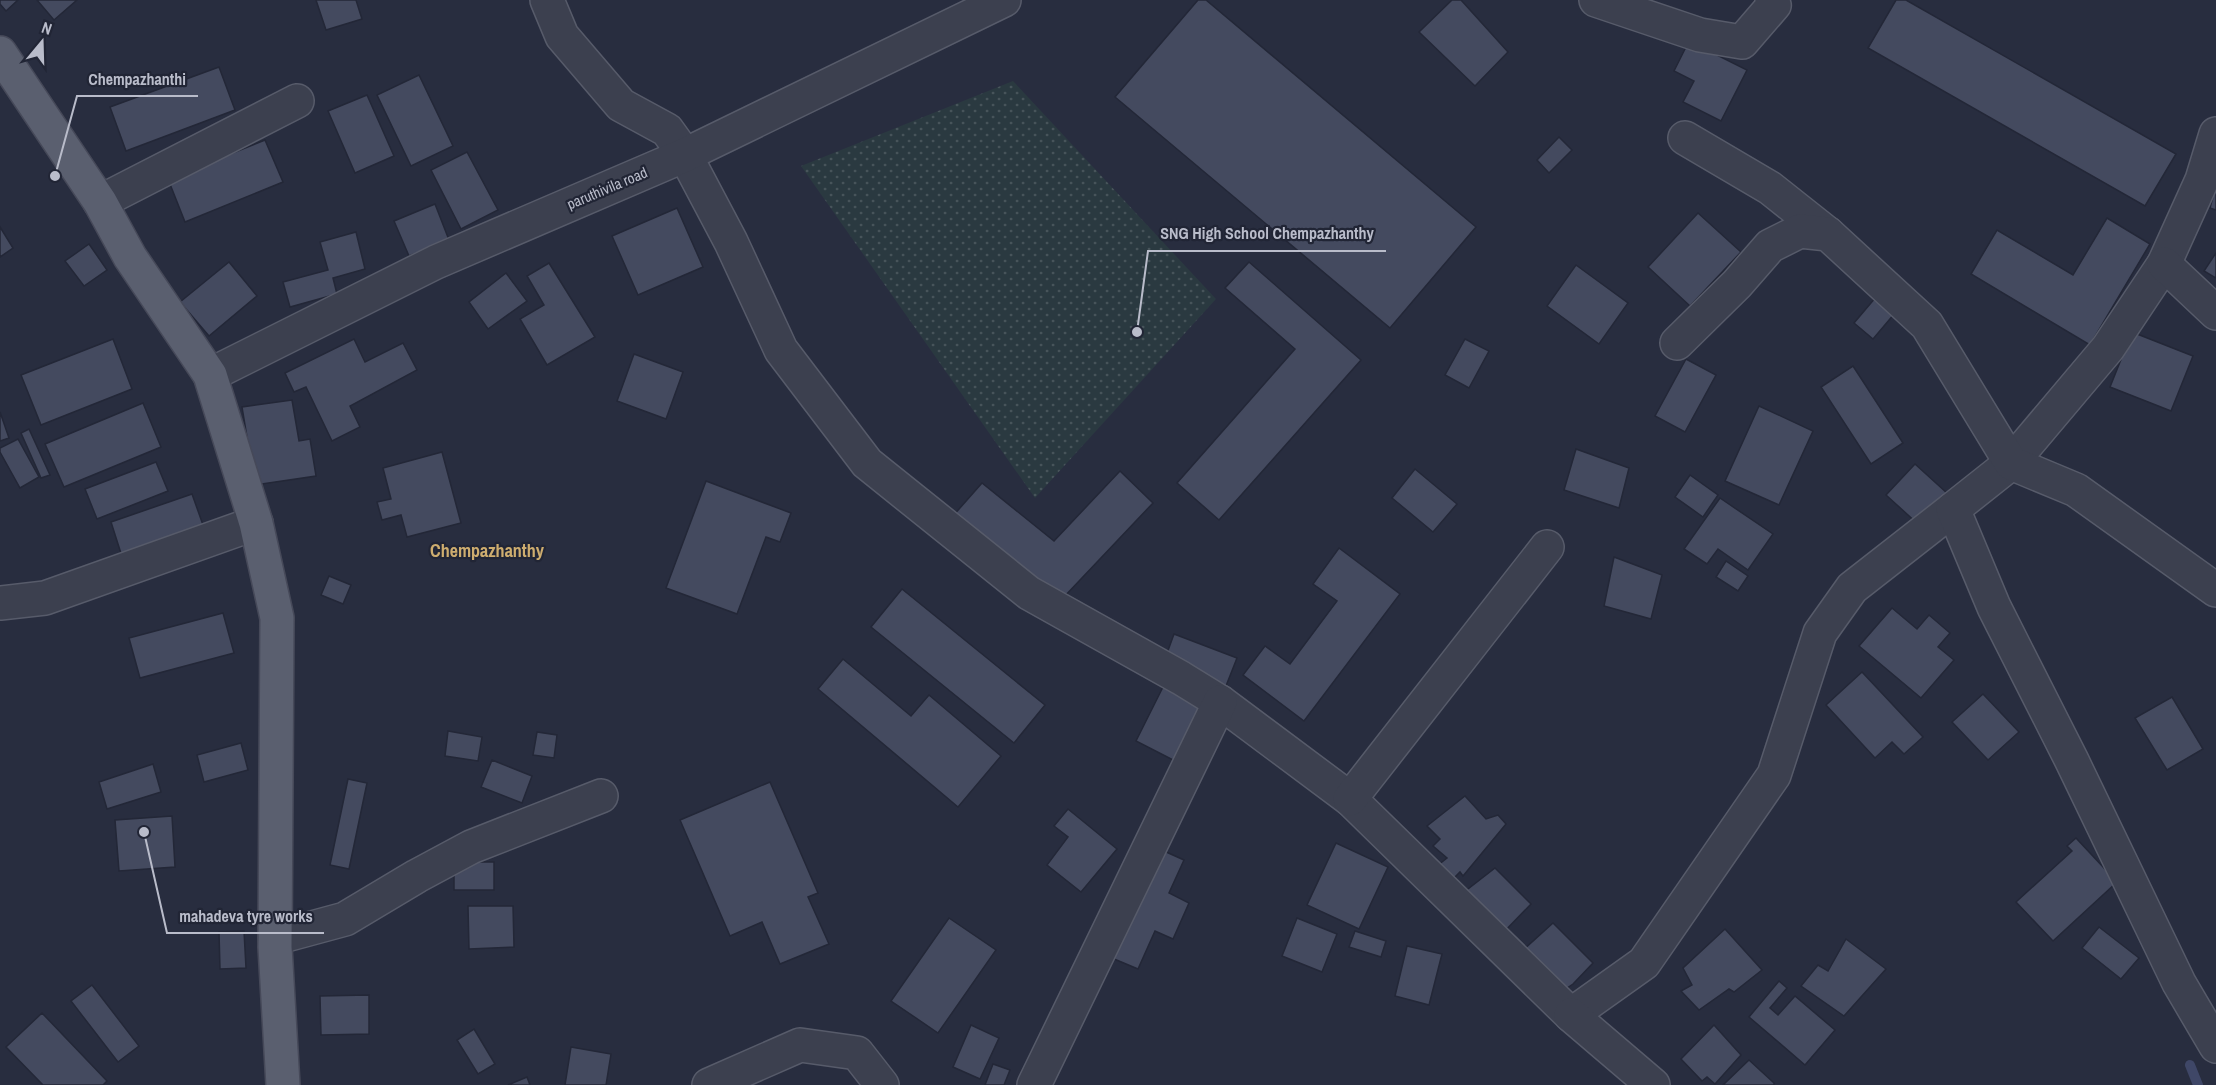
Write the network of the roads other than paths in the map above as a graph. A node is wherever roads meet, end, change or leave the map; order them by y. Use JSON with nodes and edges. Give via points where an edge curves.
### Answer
{"nodes":[{"id":1,"x":547,"y":0,"type":"edge"},
{"id":2,"x":1004,"y":0,"type":"edge"},
{"id":3,"x":1596,"y":0,"type":"edge"},
{"id":4,"x":1772,"y":0,"type":"edge"},
{"id":5,"x":0,"y":53,"type":"edge"},
{"id":6,"x":297,"y":101,"type":"dead end"},
{"id":7,"x":2216,"y":134,"type":"edge"},
{"id":8,"x":1685,"y":138,"type":"dead end"},
{"id":9,"x":684,"y":154,"type":"junction"},
{"id":10,"x":100,"y":202,"type":"junction"},
{"id":11,"x":1828,"y":234,"type":"junction"},
{"id":12,"x":2164,"y":264,"type":"junction"},
{"id":13,"x":2216,"y":313,"type":"edge"},
{"id":14,"x":1677,"y":343,"type":"dead end"},
{"id":15,"x":210,"y":375,"type":"junction"},
{"id":16,"x":2011,"y":463,"type":"junction"},
{"id":17,"x":1953,"y":509,"type":"junction"},
{"id":18,"x":256,"y":523,"type":"junction"},
{"id":19,"x":1547,"y":547,"type":"dead end"},
{"id":20,"x":2216,"y":590,"type":"edge"},
{"id":21,"x":0,"y":603,"type":"edge"},
{"id":22,"x":1220,"y":702,"type":"junction"},
{"id":23,"x":601,"y":796,"type":"dead end"},
{"id":24,"x":1350,"y":800,"type":"junction"},
{"id":25,"x":275,"y":938,"type":"junction"},
{"id":26,"x":1571,"y":1015,"type":"junction"},
{"id":27,"x":2212,"y":1029,"type":"edge"},
{"id":28,"x":283,"y":1085,"type":"edge"},
{"id":29,"x":709,"y":1085,"type":"edge"},
{"id":30,"x":882,"y":1085,"type":"edge"},
{"id":31,"x":1034,"y":1085,"type":"edge"},
{"id":32,"x":1653,"y":1085,"type":"edge"}],
"edges":[{"from":1,"to":9,"type":"street","via":[[562,36],[621,105],[667,130]]},
{"from":2,"to":9,"type":"street","name":"paruthivila road"},
{"from":3,"to":4,"type":"street","via":[[1700,35],[1742,42],[1774,5]]},
{"from":5,"to":10,"type":"main road"},
{"from":6,"to":10,"type":"street"},
{"from":7,"to":12,"type":"street","via":[[2202,180]]},
{"from":8,"to":11,"type":"street","via":[[1770,188]]},
{"from":9,"to":15,"type":"street","name":"paruthivila road","via":[[436,262]]},
{"from":9,"to":22,"type":"street","via":[[781,350],[867,463],[1029,593]]},
{"from":10,"to":15,"type":"main road","via":[[130,257]]},
{"from":11,"to":14,"type":"street","via":[[1800,231],[1770,246]]},
{"from":11,"to":16,"type":"street","via":[[1927,325]]},
{"from":12,"to":13,"type":"street"},
{"from":12,"to":16,"type":"street","via":[[2108,348]]},
{"from":15,"to":18,"type":"main road"},
{"from":16,"to":17,"type":"street"},
{"from":16,"to":20,"type":"street","via":[[2076,490]]},
{"from":17,"to":26,"type":"street","via":[[1852,588],[1820,633],[1774,775],[1644,963]]},
{"from":17,"to":27,"type":"street","via":[[1994,607],[2179,982]]},
{"from":18,"to":21,"type":"street","via":[[45,598]]},
{"from":18,"to":25,"type":"main road","via":[[277,618]]},
{"from":19,"to":24,"type":"street"},
{"from":22,"to":24,"type":"street"},
{"from":22,"to":31,"type":"street"},
{"from":23,"to":25,"type":"street","via":[[471,847],[345,919]]},
{"from":24,"to":26,"type":"street"},
{"from":25,"to":28,"type":"main road"},
{"from":26,"to":32,"type":"street"},
{"from":29,"to":30,"type":"street","via":[[800,1045],[857,1053]]}]}
